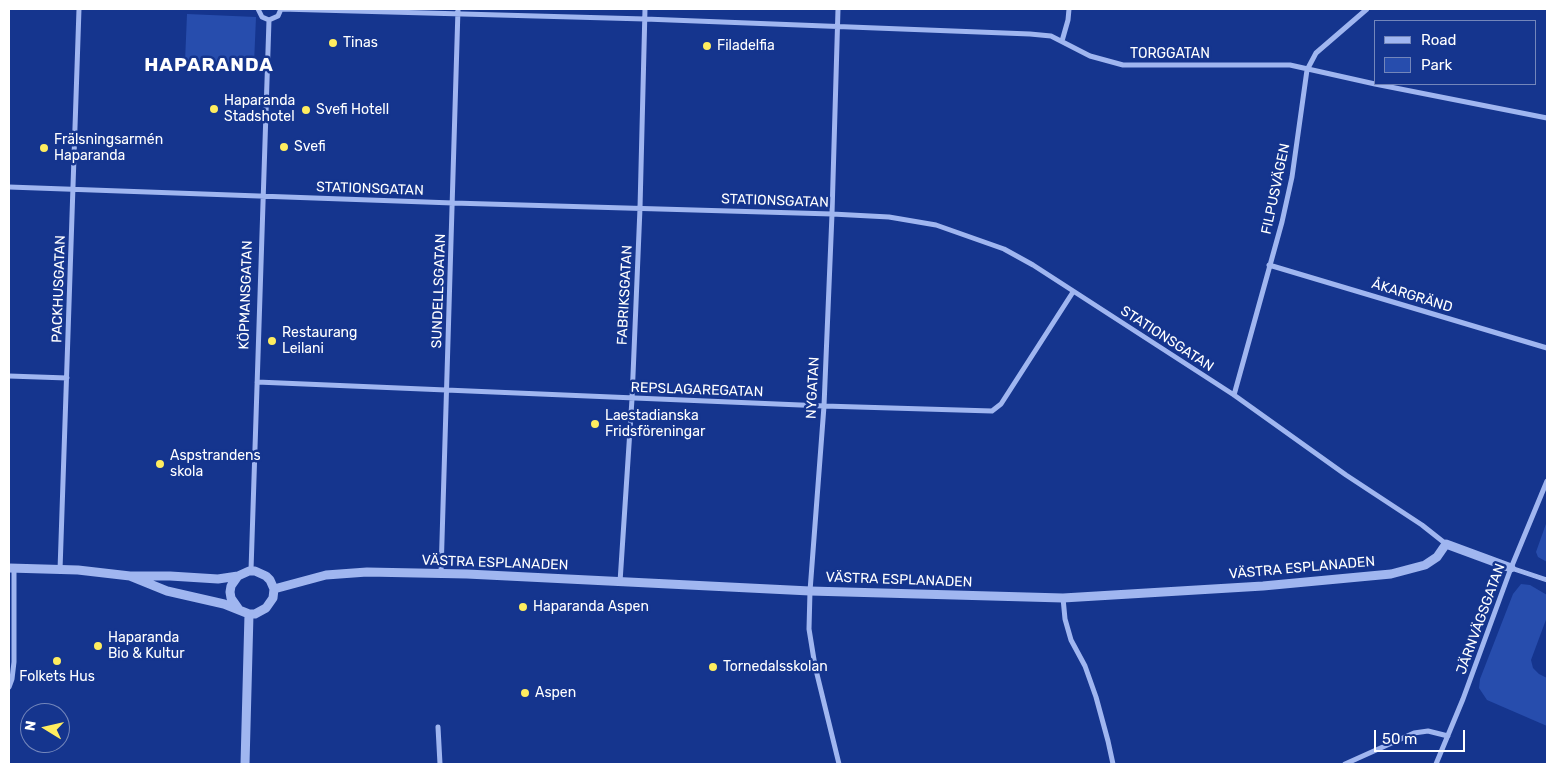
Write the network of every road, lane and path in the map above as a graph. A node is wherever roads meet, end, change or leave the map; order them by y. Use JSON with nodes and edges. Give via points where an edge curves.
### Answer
{"nodes":[{"id":1,"x":79,"y":9,"type":"edge"},
{"id":2,"x":258,"y":9,"type":"edge"},
{"id":3,"x":281,"y":9,"type":"edge"},
{"id":4,"x":645,"y":9,"type":"edge"},
{"id":5,"x":838,"y":9,"type":"edge"},
{"id":6,"x":1069,"y":9,"type":"edge"},
{"id":7,"x":1367,"y":9,"type":"edge"},
{"id":8,"x":358,"y":10,"type":"edge"},
{"id":9,"x":458,"y":12,"type":"edge"},
{"id":10,"x":645,"y":19,"type":"junction"},
{"id":11,"x":269,"y":20,"type":"junction"},
{"id":12,"x":837,"y":26,"type":"junction"},
{"id":13,"x":1062,"y":40,"type":"junction"},
{"id":14,"x":1307,"y":70,"type":"junction"},
{"id":15,"x":1374,"y":84,"type":"edge"},
{"id":16,"x":1380,"y":85,"type":"edge"},
{"id":17,"x":1547,"y":118,"type":"edge"},
{"id":18,"x":9,"y":187,"type":"edge"},
{"id":19,"x":74,"y":189,"type":"junction"},
{"id":20,"x":262,"y":196,"type":"junction"},
{"id":21,"x":453,"y":203,"type":"junction"},
{"id":22,"x":640,"y":208,"type":"junction"},
{"id":23,"x":832,"y":214,"type":"junction"},
{"id":24,"x":1270,"y":266,"type":"junction"},
{"id":25,"x":1073,"y":292,"type":"junction"},
{"id":26,"x":1547,"y":348,"type":"edge"},
{"id":27,"x":9,"y":376,"type":"edge"},
{"id":28,"x":67,"y":378,"type":"junction"},
{"id":29,"x":257,"y":382,"type":"junction"},
{"id":30,"x":446,"y":391,"type":"junction"},
{"id":31,"x":1234,"y":395,"type":"junction"},
{"id":32,"x":632,"y":399,"type":"junction"},
{"id":33,"x":824,"y":406,"type":"junction"},
{"id":34,"x":1547,"y":481,"type":"edge"},
{"id":35,"x":1446,"y":544,"type":"junction"},
{"id":36,"x":11,"y":568,"type":"edge"},
{"id":37,"x":1511,"y":568,"type":"junction"},
{"id":38,"x":60,"y":570,"type":"junction"},
{"id":39,"x":251,"y":570,"type":"junction"},
{"id":40,"x":441,"y":573,"type":"junction"},
{"id":41,"x":130,"y":576,"type":"junction"},
{"id":42,"x":238,"y":576,"type":"junction"},
{"id":43,"x":1547,"y":580,"type":"edge"},
{"id":44,"x":620,"y":582,"type":"junction"},
{"id":45,"x":274,"y":589,"type":"junction"},
{"id":46,"x":810,"y":591,"type":"junction"},
{"id":47,"x":1063,"y":598,"type":"junction"},
{"id":48,"x":238,"y":608,"type":"junction"},
{"id":49,"x":249,"y":614,"type":"junction"},
{"id":50,"x":9,"y":687,"type":"edge"},
{"id":51,"x":438,"y":727,"type":"dead end"},
{"id":52,"x":1448,"y":736,"type":"junction"},
{"id":53,"x":245,"y":764,"type":"edge"},
{"id":54,"x":440,"y":764,"type":"edge"},
{"id":55,"x":839,"y":764,"type":"edge"},
{"id":56,"x":1113,"y":764,"type":"edge"},
{"id":57,"x":1345,"y":764,"type":"edge"},
{"id":58,"x":1436,"y":764,"type":"edge"}],
"edges":[{"from":1,"to":19,"type":"street","name":"PACKHUSGATAN"},
{"from":2,"to":11,"type":"street","via":[[262,17]]},
{"from":3,"to":8,"type":"street","name":"TORGGATAN"},
{"from":3,"to":11,"type":"street","name":"TORGGATAN","via":[[278,16]]},
{"from":4,"to":10,"type":"street","name":"FABRIKSGATAN"},
{"from":5,"to":12,"type":"street","name":"NYGATAN"},
{"from":6,"to":13,"type":"street"},
{"from":7,"to":14,"type":"street","name":"FILPUSVÄGEN","via":[[1316,53]]},
{"from":8,"to":9,"type":"street","name":"TORGGATAN"},
{"from":9,"to":10,"type":"street","name":"TORGGATAN"},
{"from":9,"to":21,"type":"street","name":"SUNDELLSGATAN"},
{"from":10,"to":12,"type":"street","name":"TORGGATAN"},
{"from":10,"to":22,"type":"street","name":"FABRIKSGATAN"},
{"from":11,"to":20,"type":"street","name":"KÖPMANSGATAN"},
{"from":12,"to":13,"type":"street","name":"TORGGATAN","via":[[1030,34]]},
{"from":12,"to":23,"type":"street","name":"NYGATAN"},
{"from":13,"to":14,"type":"street","name":"TORGGATAN","via":[[1090,56],[1123,65],[1290,65]]},
{"from":14,"to":15,"type":"street","name":"TORGGATAN"},
{"from":14,"to":24,"type":"street","name":"FILPUSVÄGEN","via":[[1292,177]]},
{"from":16,"to":17,"type":"street","name":"TORGGATAN"},
{"from":18,"to":19,"type":"street","name":"STATIONSGATAN"},
{"from":19,"to":20,"type":"street","name":"STATIONSGATAN"},
{"from":19,"to":28,"type":"street","name":"PACKHUSGATAN"},
{"from":20,"to":21,"type":"street","name":"STATIONSGATAN"},
{"from":20,"to":29,"type":"street","name":"KÖPMANSGATAN"},
{"from":21,"to":22,"type":"street","name":"STATIONSGATAN"},
{"from":21,"to":30,"type":"street","name":"SUNDELLSGATAN"},
{"from":22,"to":23,"type":"street","name":"STATIONSGATAN"},
{"from":22,"to":32,"type":"street","name":"FABRIKSGATAN"},
{"from":23,"to":25,"type":"street","name":"STATIONSGATAN","via":[[889,217],[957,231],[1004,249]]},
{"from":23,"to":33,"type":"street","name":"NYGATAN"},
{"from":24,"to":26,"type":"street","name":"ÅKARGRÄND"},
{"from":24,"to":31,"type":"street","name":"FILPUSVÄGEN"},
{"from":25,"to":31,"type":"street","name":"STATIONSGATAN"},
{"from":25,"to":33,"type":"street","name":"REPSLAGAREGATAN","via":[[1001,404],[992,411]]},
{"from":27,"to":28,"type":"street"},
{"from":28,"to":38,"type":"street","name":"PACKHUSGATAN"},
{"from":29,"to":30,"type":"street","name":"REPSLAGAREGATAN"},
{"from":29,"to":39,"type":"street","name":"KÖPMANSGATAN"},
{"from":30,"to":32,"type":"street","name":"REPSLAGAREGATAN"},
{"from":30,"to":40,"type":"street","name":"SUNDELLSGATAN"},
{"from":31,"to":35,"type":"street","name":"STATIONSGATAN"},
{"from":32,"to":33,"type":"street","name":"REPSLAGAREGATAN"},
{"from":32,"to":44,"type":"street","name":"FABRIKSGATAN"},
{"from":33,"to":46,"type":"street","name":"NYGATAN"},
{"from":34,"to":37,"type":"street","name":"JÄRNVÄGSGATAN"},
{"from":35,"to":37,"type":"street"},
{"from":35,"to":47,"type":"street","name":"VÄSTRA ESPLANADEN","via":[[1438,557],[1425,565],[1391,574],[1263,586]]},
{"from":36,"to":38,"type":"street"},
{"from":36,"to":50,"type":"street","via":[[14,662]]},
{"from":37,"to":43,"type":"street"},
{"from":37,"to":52,"type":"street","name":"JÄRNVÄGSGATAN"},
{"from":38,"to":41,"type":"street"},
{"from":39,"to":42,"type":"street"},
{"from":39,"to":45,"type":"street","via":[[266,576]]},
{"from":40,"to":44,"type":"street","name":"VÄSTRA ESPLANADEN"},
{"from":40,"to":45,"type":"street","name":"VÄSTRA ESPLANADEN","via":[[335,573]]},
{"from":41,"to":42,"type":"street","via":[[218,580]]},
{"from":41,"to":48,"type":"street","via":[[167,591]]},
{"from":42,"to":48,"type":"street","via":[[230,592]]},
{"from":44,"to":46,"type":"street","name":"VÄSTRA ESPLANADEN"},
{"from":45,"to":49,"type":"street","via":[[273,598],[266,608]]},
{"from":46,"to":47,"type":"street","name":"VÄSTRA ESPLANADEN"},
{"from":46,"to":55,"type":"street","name":"NYGATAN","via":[[809,629],[815,666]]},
{"from":47,"to":56,"type":"street","via":[[1071,640],[1096,697]]},
{"from":48,"to":49,"type":"street"},
{"from":49,"to":53,"type":"street"},
{"from":51,"to":54,"type":"street"},
{"from":52,"to":57,"type":"street","via":[[1428,730],[1414,732]]},
{"from":52,"to":58,"type":"street","name":"JÄRNVÄGSGATAN"}]}
